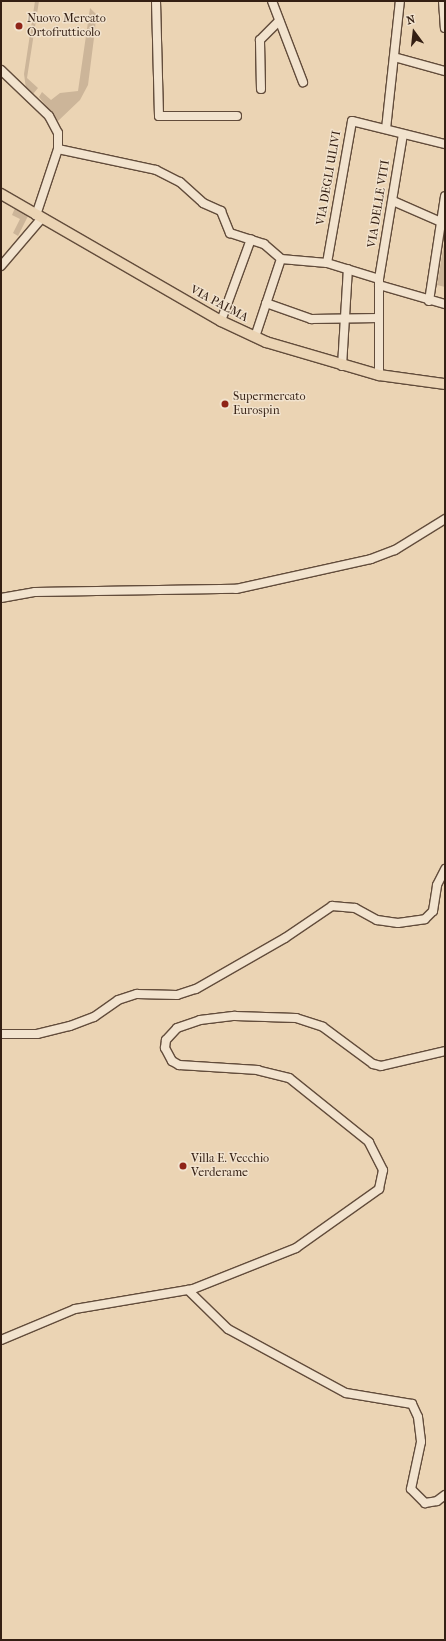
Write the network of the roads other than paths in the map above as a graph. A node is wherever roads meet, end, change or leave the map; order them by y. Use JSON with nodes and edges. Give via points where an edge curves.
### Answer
{"nodes":[{"id":1,"x":156,"y":1,"type":"edge"},
{"id":2,"x":272,"y":1,"type":"edge"},
{"id":3,"x":400,"y":1,"type":"edge"},
{"id":4,"x":443,"y":1,"type":"edge"},
{"id":5,"x":279,"y":21,"type":"junction"},
{"id":6,"x":445,"y":28,"type":"edge"},
{"id":7,"x":394,"y":57,"type":"junction"},
{"id":8,"x":1,"y":70,"type":"edge"},
{"id":9,"x":445,"y":70,"type":"edge"},
{"id":10,"x":303,"y":82,"type":"dead end"},
{"id":11,"x":261,"y":89,"type":"dead end"},
{"id":12,"x":237,"y":116,"type":"dead end"},
{"id":13,"x":386,"y":129,"type":"junction"},
{"id":14,"x":403,"y":134,"type":"junction"},
{"id":15,"x":445,"y":144,"type":"edge"},
{"id":16,"x":58,"y":149,"type":"junction"},
{"id":17,"x":1,"y":194,"type":"edge"},
{"id":18,"x":445,"y":196,"type":"edge"},
{"id":19,"x":393,"y":201,"type":"junction"},
{"id":20,"x":38,"y":217,"type":"junction"},
{"id":21,"x":441,"y":222,"type":"junction"},
{"id":22,"x":251,"y":239,"type":"junction"},
{"id":23,"x":281,"y":259,"type":"junction"},
{"id":24,"x":327,"y":263,"type":"junction"},
{"id":25,"x":1,"y":266,"type":"edge"},
{"id":26,"x":348,"y":269,"type":"junction"},
{"id":27,"x":379,"y":282,"type":"junction"},
{"id":28,"x":429,"y":301,"type":"junction"},
{"id":29,"x":266,"y":303,"type":"junction"},
{"id":30,"x":445,"y":304,"type":"edge"},
{"id":31,"x":379,"y":318,"type":"junction"},
{"id":32,"x":343,"y":319,"type":"junction"},
{"id":33,"x":221,"y":321,"type":"junction"},
{"id":34,"x":255,"y":338,"type":"junction"},
{"id":35,"x":342,"y":366,"type":"junction"},
{"id":36,"x":379,"y":375,"type":"junction"},
{"id":37,"x":445,"y":384,"type":"edge"},
{"id":38,"x":445,"y":519,"type":"edge"},
{"id":39,"x":1,"y":598,"type":"edge"},
{"id":40,"x":445,"y":869,"type":"edge"},
{"id":41,"x":1,"y":1034,"type":"edge"},
{"id":42,"x":445,"y":1051,"type":"edge"},
{"id":43,"x":188,"y":1290,"type":"junction"},
{"id":44,"x":1,"y":1340,"type":"edge"},
{"id":45,"x":445,"y":1495,"type":"edge"}],
"edges":[{"from":1,"to":12,"type":"street","via":[[159,116]]},
{"from":2,"to":5,"type":"street"},
{"from":3,"to":7,"type":"street"},
{"from":4,"to":6,"type":"street"},
{"from":5,"to":10,"type":"street"},
{"from":5,"to":11,"type":"street","via":[[260,40]]},
{"from":7,"to":9,"type":"street"},
{"from":7,"to":13,"type":"street"},
{"from":8,"to":16,"type":"street","via":[[49,116],[58,133]]},
{"from":13,"to":14,"type":"street","name":"VIA DEGLI ULIVI"},
{"from":13,"to":24,"type":"street","name":"VIA DEGLI ULIVI","via":[[352,121]]},
{"from":14,"to":15,"type":"street","name":"VIA DEGLI ULIVI"},
{"from":14,"to":19,"type":"street","name":"VIA DELLE VITI"},
{"from":16,"to":20,"type":"street"},
{"from":16,"to":22,"type":"street","via":[[156,170],[180,182],[203,203],[221,211],[230,233]]},
{"from":17,"to":20,"type":"main road","name":"VIA PALMA"},
{"from":18,"to":21,"type":"street"},
{"from":19,"to":21,"type":"street"},
{"from":19,"to":27,"type":"street","name":"VIA DELLE VITI"},
{"from":20,"to":25,"type":"street"},
{"from":20,"to":33,"type":"main road","name":"VIA PALMA"},
{"from":21,"to":28,"type":"street"},
{"from":22,"to":23,"type":"street","via":[[276,251]]},
{"from":22,"to":33,"type":"street"},
{"from":23,"to":24,"type":"street"},
{"from":23,"to":29,"type":"street"},
{"from":24,"to":26,"type":"street"},
{"from":26,"to":27,"type":"street"},
{"from":26,"to":32,"type":"street"},
{"from":27,"to":28,"type":"street"},
{"from":27,"to":31,"type":"street","name":"VIA DELLE VITI"},
{"from":28,"to":30,"type":"street"},
{"from":29,"to":32,"type":"street","via":[[311,319]]},
{"from":29,"to":34,"type":"street"},
{"from":31,"to":32,"type":"street"},
{"from":31,"to":36,"type":"street","name":"VIA DELLE VITI"},
{"from":32,"to":35,"type":"street"},
{"from":33,"to":34,"type":"main road","name":"VIA PALMA"},
{"from":34,"to":35,"type":"main road","name":"VIA PALMA"},
{"from":35,"to":36,"type":"main road","name":"VIA PALMA"},
{"from":36,"to":37,"type":"main road","name":"VIA PALMA"},
{"from":38,"to":39,"type":"street","via":[[395,550],[371,559],[236,589],[35,592]]},
{"from":40,"to":41,"type":"street","via":[[437,885],[433,910],[425,919],[398,923],[377,920],[355,908],[332,906],[285,938],[196,989],[177,994],[137,994],[70,1026],[37,1034]]},
{"from":42,"to":43,"type":"street","via":[[390,1065],[373,1064],[323,1027],[279,1017],[218,1018],[186,1024],[174,1031],[165,1048],[172,1061],[195,1068],[258,1070],[289,1078],[369,1142],[383,1170],[379,1189],[319,1235],[296,1248]]},
{"from":43,"to":44,"type":"street","via":[[76,1309]]},
{"from":43,"to":45,"type":"street","via":[[228,1329],[346,1393],[412,1404],[418,1417],[421,1442],[411,1489],[425,1503],[437,1501]]}]}
